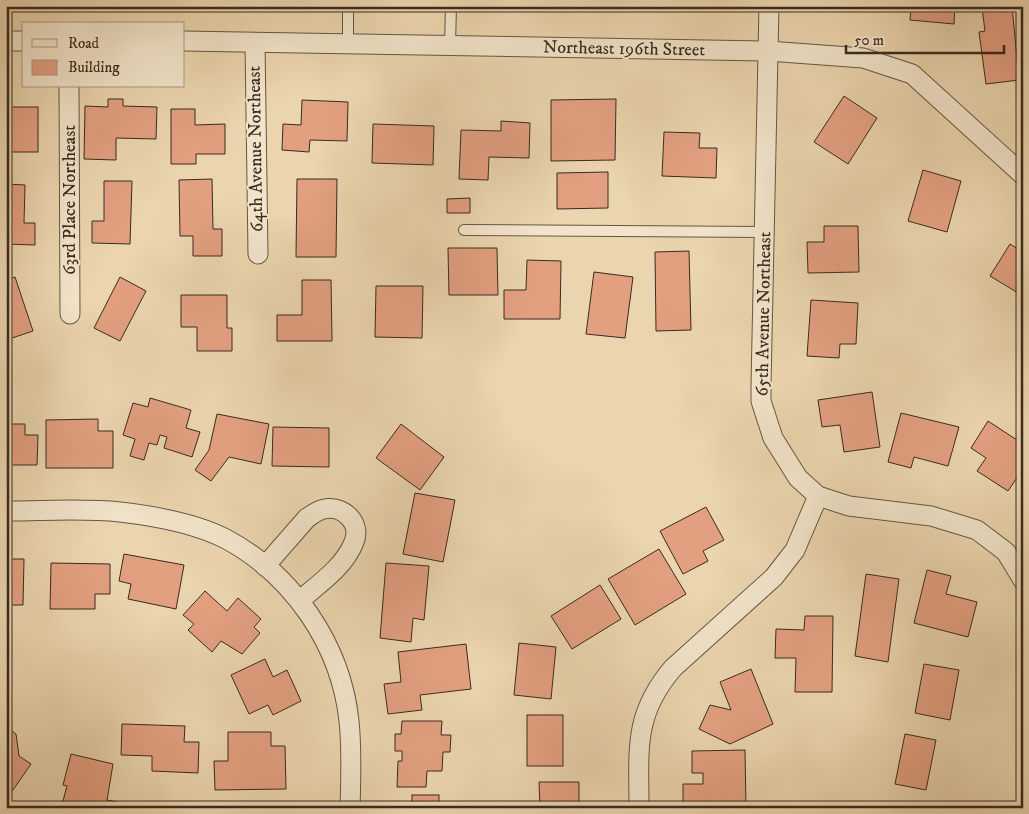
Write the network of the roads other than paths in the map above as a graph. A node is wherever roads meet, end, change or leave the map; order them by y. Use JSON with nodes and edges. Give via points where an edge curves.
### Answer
{"nodes":[{"id":1,"x":348,"y":6,"type":"edge"},
{"id":2,"x":451,"y":6,"type":"edge"},
{"id":3,"x":769,"y":6,"type":"edge"},
{"id":4,"x":6,"y":41,"type":"edge"},
{"id":5,"x":22,"y":41,"type":"edge"},
{"id":6,"x":185,"y":41,"type":"edge"},
{"id":7,"x":255,"y":43,"type":"junction"},
{"id":8,"x":348,"y":45,"type":"junction"},
{"id":9,"x":450,"y":46,"type":"junction"},
{"id":10,"x":768,"y":51,"type":"junction"},
{"id":11,"x":69,"y":88,"type":"edge"},
{"id":12,"x":1023,"y":175,"type":"edge"},
{"id":13,"x":464,"y":230,"type":"dead end"},
{"id":14,"x":766,"y":232,"type":"junction"},
{"id":15,"x":258,"y":254,"type":"dead end"},
{"id":16,"x":70,"y":314,"type":"dead end"},
{"id":17,"x":818,"y":496,"type":"junction"},
{"id":18,"x":6,"y":511,"type":"edge"},
{"id":19,"x":265,"y":566,"type":"junction"},
{"id":20,"x":1023,"y":580,"type":"edge"},
{"id":21,"x":300,"y":600,"type":"junction"},
{"id":22,"x":350,"y":808,"type":"edge"},
{"id":23,"x":639,"y":808,"type":"edge"}],
"edges":[{"from":1,"to":8,"type":"lane"},
{"from":2,"to":9,"type":"lane"},
{"from":3,"to":10,"type":"street","name":"65th Avenue Northeast"},
{"from":4,"to":5,"type":"street"},
{"from":6,"to":7,"type":"street","name":"Northeast 196th Street"},
{"from":7,"to":8,"type":"street","name":"Northeast 196th Street"},
{"from":7,"to":15,"type":"street","name":"64th Avenue Northeast"},
{"from":8,"to":9,"type":"street","name":"Northeast 196th Street"},
{"from":9,"to":10,"type":"street","name":"Northeast 196th Street"},
{"from":10,"to":12,"type":"street","name":"Northeast 196th Street","via":[[863,58],[912,74]]},
{"from":10,"to":14,"type":"street","name":"65th Avenue Northeast"},
{"from":11,"to":16,"type":"street","name":"63rd Place Northeast"},
{"from":13,"to":14,"type":"lane"},
{"from":14,"to":17,"type":"street","name":"65th Avenue Northeast","via":[[762,401],[772,438],[779,450],[798,478]]},
{"from":17,"to":20,"type":"street","via":[[849,506],[931,516],[977,530],[1006,552]]},
{"from":17,"to":23,"type":"street","via":[[795,550],[774,577],[673,668],[648,703],[640,733]]},
{"from":18,"to":19,"type":"street","via":[[119,512],[165,520],[226,540]]},
{"from":19,"to":21,"type":"street"},
{"from":19,"to":21,"type":"street","via":[[315,513],[333,509],[347,515],[356,528],[353,546],[325,580]]},
{"from":21,"to":22,"type":"street","via":[[320,630],[334,660],[344,695],[350,746]]}]}
